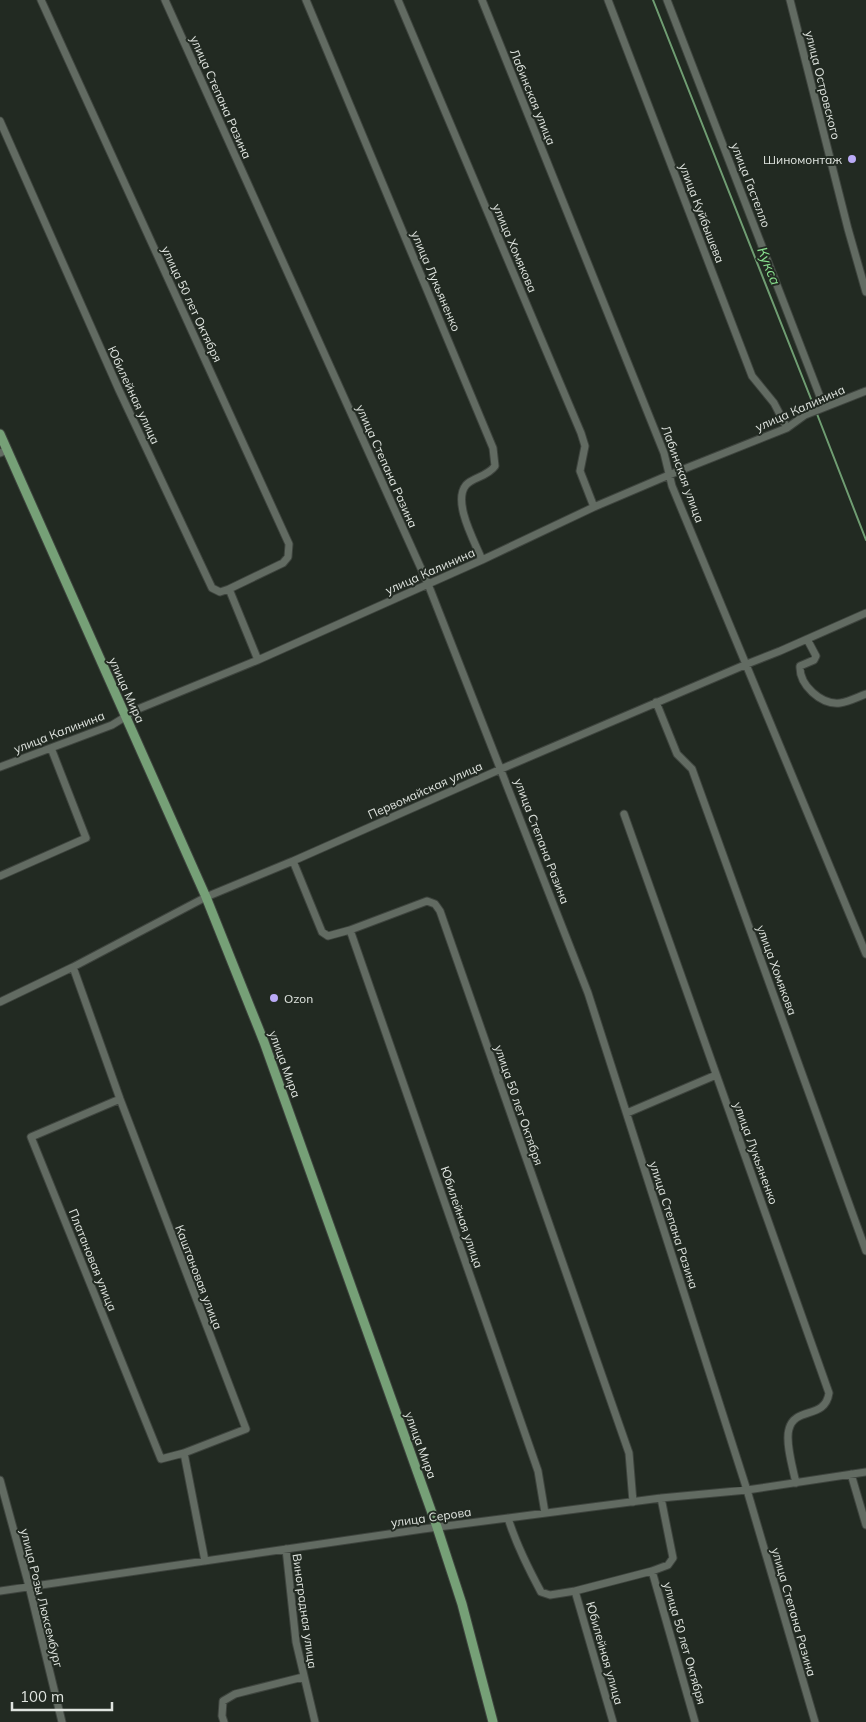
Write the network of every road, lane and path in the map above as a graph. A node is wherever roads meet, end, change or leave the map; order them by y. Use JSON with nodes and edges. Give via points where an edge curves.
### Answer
{"nodes":[{"id":1,"x":41,"y":0,"type":"edge"},
{"id":2,"x":165,"y":0,"type":"edge"},
{"id":3,"x":306,"y":0,"type":"edge"},
{"id":4,"x":398,"y":0,"type":"edge"},
{"id":5,"x":482,"y":0,"type":"edge"},
{"id":6,"x":608,"y":0,"type":"edge"},
{"id":7,"x":667,"y":0,"type":"edge"},
{"id":8,"x":790,"y":0,"type":"edge"},
{"id":9,"x":0,"y":121,"type":"edge"},
{"id":10,"x":866,"y":292,"type":"edge"},
{"id":11,"x":866,"y":391,"type":"edge"},
{"id":12,"x":822,"y":408,"type":"junction"},
{"id":13,"x":787,"y":428,"type":"junction"},
{"id":14,"x":0,"y":434,"type":"edge"},
{"id":15,"x":4,"y":452,"type":"edge"},
{"id":16,"x":669,"y":475,"type":"junction"},
{"id":17,"x":594,"y":507,"type":"junction"},
{"id":18,"x":482,"y":560,"type":"junction"},
{"id":19,"x":428,"y":584,"type":"junction"},
{"id":20,"x":229,"y":589,"type":"junction"},
{"id":21,"x":866,"y":613,"type":"edge"},
{"id":22,"x":807,"y":639,"type":"junction"},
{"id":23,"x":258,"y":660,"type":"junction"},
{"id":24,"x":747,"y":664,"type":"junction"},
{"id":25,"x":866,"y":694,"type":"edge"},
{"id":26,"x":656,"y":702,"type":"junction"},
{"id":27,"x":126,"y":717,"type":"junction"},
{"id":28,"x":51,"y":748,"type":"junction"},
{"id":29,"x":0,"y":767,"type":"edge"},
{"id":30,"x":501,"y":769,"type":"junction"},
{"id":31,"x":624,"y":814,"type":"dead end"},
{"id":32,"x":293,"y":861,"type":"junction"},
{"id":33,"x":0,"y":876,"type":"edge"},
{"id":34,"x":206,"y":897,"type":"junction"},
{"id":35,"x":350,"y":930,"type":"junction"},
{"id":36,"x":866,"y":954,"type":"edge"},
{"id":37,"x":73,"y":966,"type":"junction"},
{"id":38,"x":0,"y":1002,"type":"edge"},
{"id":39,"x":716,"y":1075,"type":"junction"},
{"id":40,"x":120,"y":1099,"type":"junction"},
{"id":41,"x":627,"y":1113,"type":"junction"},
{"id":42,"x":866,"y":1251,"type":"edge"},
{"id":43,"x":184,"y":1453,"type":"junction"},
{"id":44,"x":866,"y":1472,"type":"edge"},
{"id":45,"x":851,"y":1474,"type":"junction"},
{"id":46,"x":0,"y":1480,"type":"edge"},
{"id":47,"x":796,"y":1483,"type":"junction"},
{"id":48,"x":747,"y":1490,"type":"junction"},
{"id":49,"x":661,"y":1498,"type":"junction"},
{"id":50,"x":633,"y":1502,"type":"junction"},
{"id":51,"x":545,"y":1513,"type":"junction"},
{"id":52,"x":508,"y":1518,"type":"junction"},
{"id":53,"x":866,"y":1525,"type":"edge"},
{"id":54,"x":437,"y":1527,"type":"junction"},
{"id":55,"x":286,"y":1549,"type":"junction"},
{"id":56,"x":205,"y":1561,"type":"junction"},
{"id":57,"x":652,"y":1571,"type":"junction"},
{"id":58,"x":29,"y":1586,"type":"junction"},
{"id":59,"x":0,"y":1591,"type":"edge"},
{"id":60,"x":575,"y":1591,"type":"junction"},
{"id":61,"x":303,"y":1677,"type":"junction"},
{"id":62,"x":62,"y":1722,"type":"edge"},
{"id":63,"x":224,"y":1722,"type":"edge"},
{"id":64,"x":315,"y":1722,"type":"edge"},
{"id":65,"x":493,"y":1722,"type":"edge"},
{"id":66,"x":612,"y":1722,"type":"edge"},
{"id":67,"x":695,"y":1722,"type":"edge"},
{"id":68,"x":815,"y":1722,"type":"edge"}],
"edges":[{"from":1,"to":20,"type":"street","name":"улица 50 лет Октября","via":[[289,544],[288,557],[283,563]]},
{"from":2,"to":19,"type":"street","name":"улица Степана Разина"},
{"from":3,"to":18,"type":"street","name":"улица Лукьяненко","via":[[493,448],[495,466],[466,485],[461,495],[461,509]]},
{"from":4,"to":17,"type":"street","name":"улица Хомякова","via":[[581,433],[586,446],[580,471]]},
{"from":5,"to":16,"type":"street","name":"Лабинская улица","via":[[664,453]]},
{"from":6,"to":13,"type":"street","name":"улица Куйбышева","via":[[752,376],[774,403]]},
{"from":7,"to":12,"type":"street","name":"улица Гастелло"},
{"from":8,"to":10,"type":"street","name":"улица Островского"},
{"from":9,"to":20,"type":"street","name":"Юбилейная улица","via":[[119,390],[212,588],[220,592]]},
{"from":11,"to":12,"type":"street","name":"улица Калинина"},
{"from":12,"to":13,"type":"street","name":"улица Калинина"},
{"from":13,"to":16,"type":"street","name":"улица Калинина"},
{"from":14,"to":15,"type":"main road","name":"улица Мира"},
{"from":15,"to":27,"type":"main road","name":"улица Мира"},
{"from":16,"to":17,"type":"street","name":"улица Калинина"},
{"from":16,"to":24,"type":"street","name":"Лабинская улица"},
{"from":17,"to":18,"type":"street","name":"улица Калинина"},
{"from":18,"to":19,"type":"street","name":"улица Калинина"},
{"from":19,"to":23,"type":"street","name":"улица Калинина"},
{"from":19,"to":30,"type":"street","name":"улица Степана Разина"},
{"from":20,"to":23,"type":"street"},
{"from":21,"to":22,"type":"street","name":"Первомайская улица"},
{"from":22,"to":24,"type":"street","name":"Первомайская улица"},
{"from":22,"to":25,"type":"street","via":[[816,656],[800,666],[809,690],[835,703]]},
{"from":23,"to":27,"type":"street","name":"улица Калинина","via":[[138,709]]},
{"from":24,"to":26,"type":"street","name":"Первомайская улица"},
{"from":24,"to":36,"type":"street","name":"Лабинская улица"},
{"from":26,"to":30,"type":"street","name":"Первомайская улица"},
{"from":26,"to":42,"type":"street","name":"улица Хомякова","via":[[676,754],[692,770]]},
{"from":27,"to":28,"type":"street","name":"улица Калинина"},
{"from":27,"to":34,"type":"main road","name":"улица Мира"},
{"from":28,"to":29,"type":"street","name":"улица Калинина"},
{"from":28,"to":33,"type":"street","via":[[86,838]]},
{"from":30,"to":32,"type":"street","name":"Первомайская улица"},
{"from":30,"to":41,"type":"street","name":"улица Степана Разина","via":[[588,993]]},
{"from":31,"to":39,"type":"street","name":"улица Лукьяненко"},
{"from":32,"to":34,"type":"street","name":"Первомайская улица"},
{"from":32,"to":35,"type":"street","name":"улица 50 лет Октября","via":[[322,932],[328,936]]},
{"from":34,"to":37,"type":"street","name":"Первомайская улица"},
{"from":34,"to":54,"type":"main road","name":"улица Мира","via":[[264,1042]]},
{"from":35,"to":50,"type":"street","name":"улица 50 лет Октября","via":[[427,901],[440,911],[629,1453]]},
{"from":35,"to":51,"type":"street","name":"Юбилейная улица","via":[[538,1471]]},
{"from":37,"to":38,"type":"street","name":"Первомайская улица"},
{"from":37,"to":40,"type":"street","name":"Каштановая улица"},
{"from":39,"to":41,"type":"street"},
{"from":39,"to":47,"type":"street","name":"улица Лукьяненко","via":[[829,1393],[823,1408],[793,1420],[789,1428]]},
{"from":40,"to":43,"type":"street","name":"Каштановая улица","via":[[246,1429]]},
{"from":40,"to":43,"type":"street","name":"Платановая улица","via":[[31,1137],[161,1459]]},
{"from":41,"to":48,"type":"street","name":"улица Степана Разина"},
{"from":43,"to":56,"type":"street"},
{"from":44,"to":45,"type":"street","name":"улица Серова"},
{"from":45,"to":47,"type":"street","name":"улица Серова"},
{"from":45,"to":53,"type":"street"},
{"from":46,"to":58,"type":"street","name":"улица Розы Люксембург"},
{"from":47,"to":48,"type":"street","name":"улица Серова"},
{"from":48,"to":49,"type":"street","name":"улица Серова"},
{"from":48,"to":68,"type":"street","name":"улица Степана Разина"},
{"from":49,"to":50,"type":"street","name":"улица Серова"},
{"from":49,"to":57,"type":"street","via":[[673,1558],[668,1565]]},
{"from":50,"to":51,"type":"street","name":"улица Серова"},
{"from":51,"to":52,"type":"street","name":"улица Серова"},
{"from":52,"to":54,"type":"street","name":"улица Серова"},
{"from":52,"to":60,"type":"street","via":[[514,1539],[541,1592],[550,1595]]},
{"from":54,"to":55,"type":"street","name":"улица Серова"},
{"from":54,"to":65,"type":"main road","name":"улица Мира","via":[[462,1604]]},
{"from":55,"to":56,"type":"street","name":"улица Серова"},
{"from":55,"to":61,"type":"street","name":"Виноградная улица"},
{"from":56,"to":58,"type":"street","name":"улица Серова"},
{"from":57,"to":60,"type":"street"},
{"from":57,"to":67,"type":"street","name":"улица 50 лет Октября"},
{"from":58,"to":59,"type":"street","name":"улица Серова"},
{"from":58,"to":62,"type":"street","name":"улица Розы Люксембург"},
{"from":60,"to":66,"type":"street","name":"Юбилейная улица"},
{"from":61,"to":63,"type":"street","name":"Виноградная улица","via":[[235,1694],[223,1701]]},
{"from":61,"to":64,"type":"street","name":"Виноградная улица"}]}
